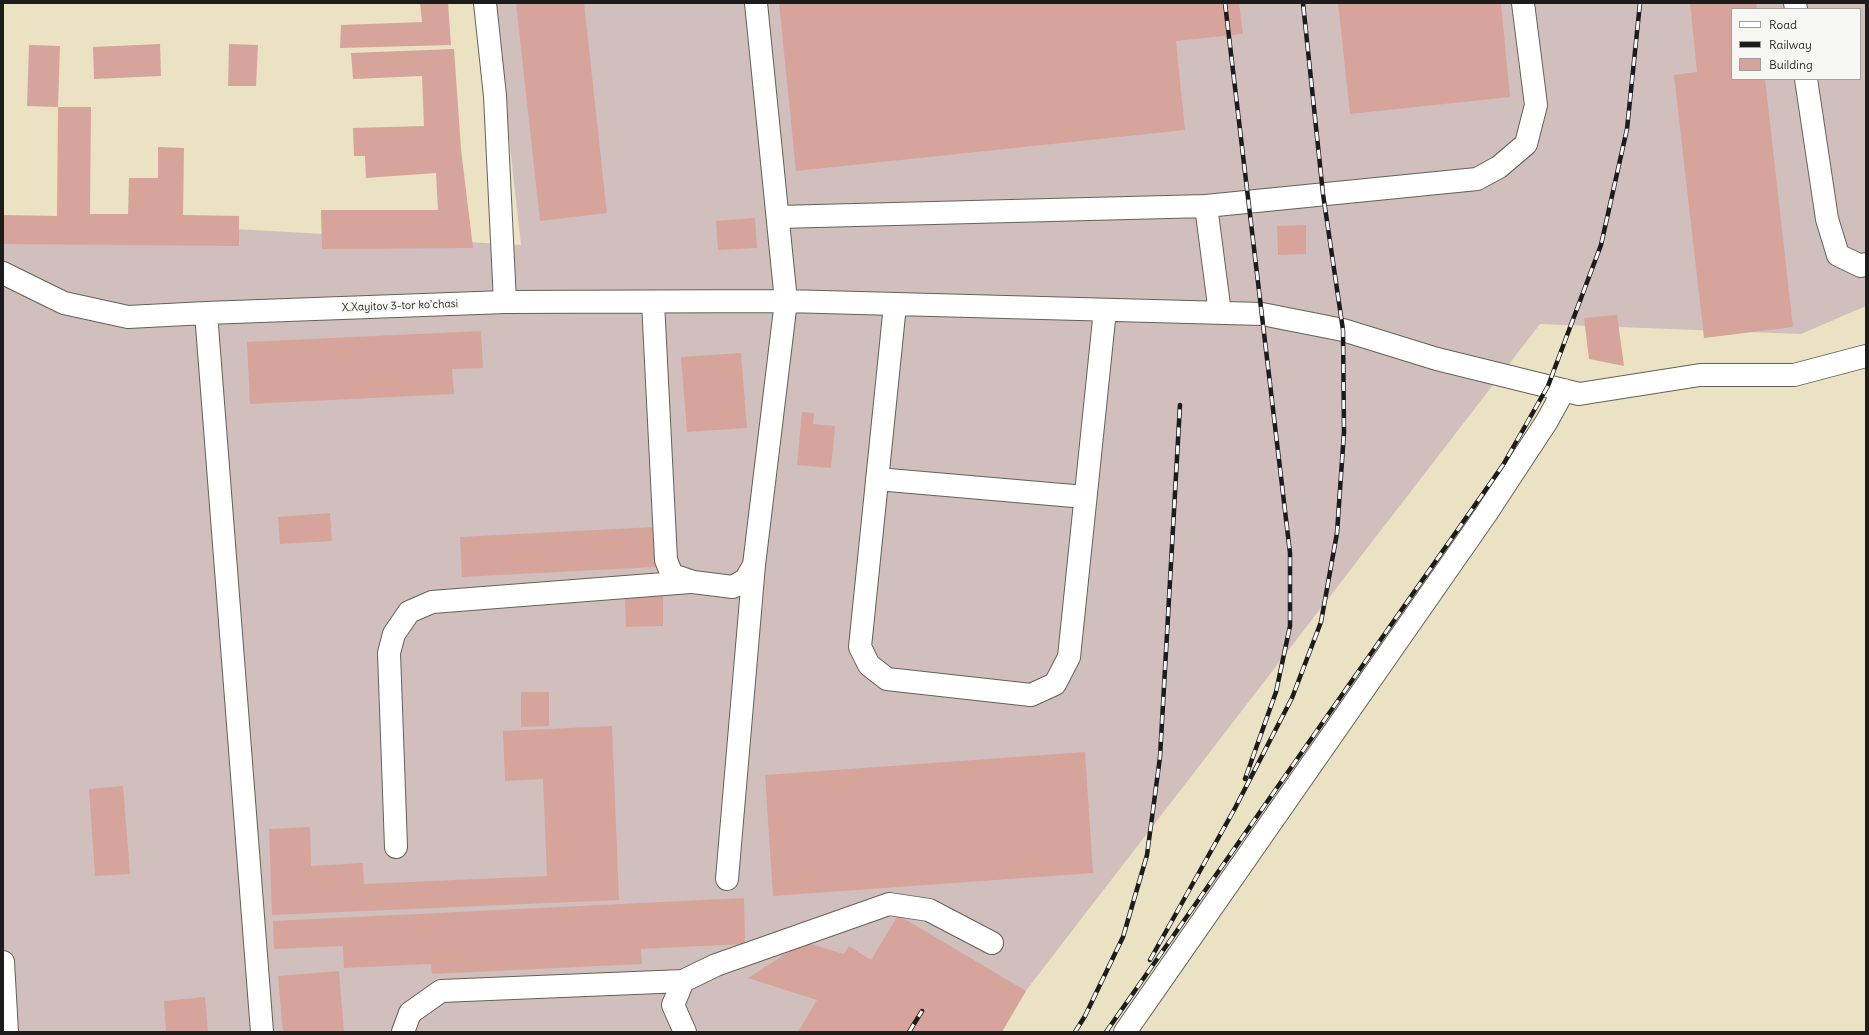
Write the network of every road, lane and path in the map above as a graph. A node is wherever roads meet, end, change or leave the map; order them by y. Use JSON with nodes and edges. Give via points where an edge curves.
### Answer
{"nodes":[{"id":1,"x":485,"y":3,"type":"edge"},
{"id":2,"x":756,"y":3,"type":"edge"},
{"id":3,"x":1523,"y":3,"type":"edge"},
{"id":4,"x":1806,"y":80,"type":"edge"},
{"id":5,"x":1206,"y":206,"type":"junction"},
{"id":6,"x":778,"y":217,"type":"junction"},
{"id":7,"x":1866,"y":264,"type":"edge"},
{"id":8,"x":3,"y":273,"type":"edge"},
{"id":9,"x":505,"y":302,"type":"junction"},
{"id":10,"x":653,"y":302,"type":"junction"},
{"id":11,"x":786,"y":302,"type":"junction"},
{"id":12,"x":895,"y":305,"type":"junction"},
{"id":13,"x":1105,"y":310,"type":"junction"},
{"id":14,"x":206,"y":313,"type":"junction"},
{"id":15,"x":1220,"y":313,"type":"junction"},
{"id":16,"x":1866,"y":356,"type":"edge"},
{"id":17,"x":1564,"y":390,"type":"junction"},
{"id":18,"x":877,"y":480,"type":"junction"},
{"id":19,"x":1085,"y":497,"type":"junction"},
{"id":20,"x":754,"y":564,"type":"junction"},
{"id":21,"x":693,"y":582,"type":"junction"},
{"id":22,"x":396,"y":847,"type":"dead end"},
{"id":23,"x":727,"y":879,"type":"dead end"},
{"id":24,"x":992,"y":943,"type":"dead end"},
{"id":25,"x":3,"y":962,"type":"edge"},
{"id":26,"x":683,"y":981,"type":"junction"},
{"id":27,"x":7,"y":1032,"type":"edge"},
{"id":28,"x":262,"y":1032,"type":"edge"},
{"id":29,"x":403,"y":1032,"type":"edge"},
{"id":30,"x":685,"y":1032,"type":"edge"},
{"id":31,"x":1125,"y":1032,"type":"edge"}],
"edges":[{"from":1,"to":9,"type":"street","via":[[495,96]]},
{"from":2,"to":6,"type":"street"},
{"from":3,"to":5,"type":"street","via":[[1536,104],[1526,144],[1500,167],[1478,179]]},
{"from":4,"to":7,"type":"street","via":[[1827,219],[1838,255],[1861,266]]},
{"from":5,"to":6,"type":"street"},
{"from":5,"to":15,"type":"street"},
{"from":6,"to":11,"type":"street"},
{"from":8,"to":14,"type":"street","name":"X.Xayitov 3-tor koʼchasi","via":[[64,303],[128,317]]},
{"from":9,"to":10,"type":"street","name":"X.Xayitov 3-tor koʼchasi"},
{"from":9,"to":14,"type":"street","name":"X.Xayitov 3-tor koʼchasi"},
{"from":10,"to":11,"type":"street","name":"X.Xayitov 3-tor koʼchasi"},
{"from":10,"to":21,"type":"street","via":[[666,560],[672,576]]},
{"from":11,"to":12,"type":"street","name":"X.Xayitov 3-tor koʼchasi"},
{"from":11,"to":20,"type":"street"},
{"from":12,"to":13,"type":"street","name":"X.Xayitov 3-tor koʼchasi"},
{"from":12,"to":18,"type":"street"},
{"from":13,"to":15,"type":"street","name":"X.Xayitov 3-tor koʼchasi"},
{"from":13,"to":19,"type":"street"},
{"from":14,"to":28,"type":"street"},
{"from":15,"to":17,"type":"street","name":"X.Xayitov 3-tor koʼchasi","via":[[1262,314],[1342,330],[1437,359]]},
{"from":16,"to":17,"type":"street","name":"X.Xayitov 3-tor koʼchasi","via":[[1794,375],[1700,375],[1579,394]]},
{"from":17,"to":31,"type":"street","via":[[1547,421],[1486,514]]},
{"from":18,"to":19,"type":"street"},
{"from":18,"to":19,"type":"street","via":[[860,647],[869,665],[887,679],[1031,695],[1055,684],[1069,657]]},
{"from":20,"to":21,"type":"street","via":[[746,579],[733,587]]},
{"from":20,"to":23,"type":"street"},
{"from":21,"to":22,"type":"street","via":[[432,602],[409,612],[394,634],[389,654]]},
{"from":24,"to":26,"type":"street","via":[[929,910],[889,904],[716,965]]},
{"from":25,"to":27,"type":"street"},
{"from":26,"to":29,"type":"street","via":[[441,992],[410,1013]]},
{"from":26,"to":30,"type":"street","via":[[673,1005]]}]}
